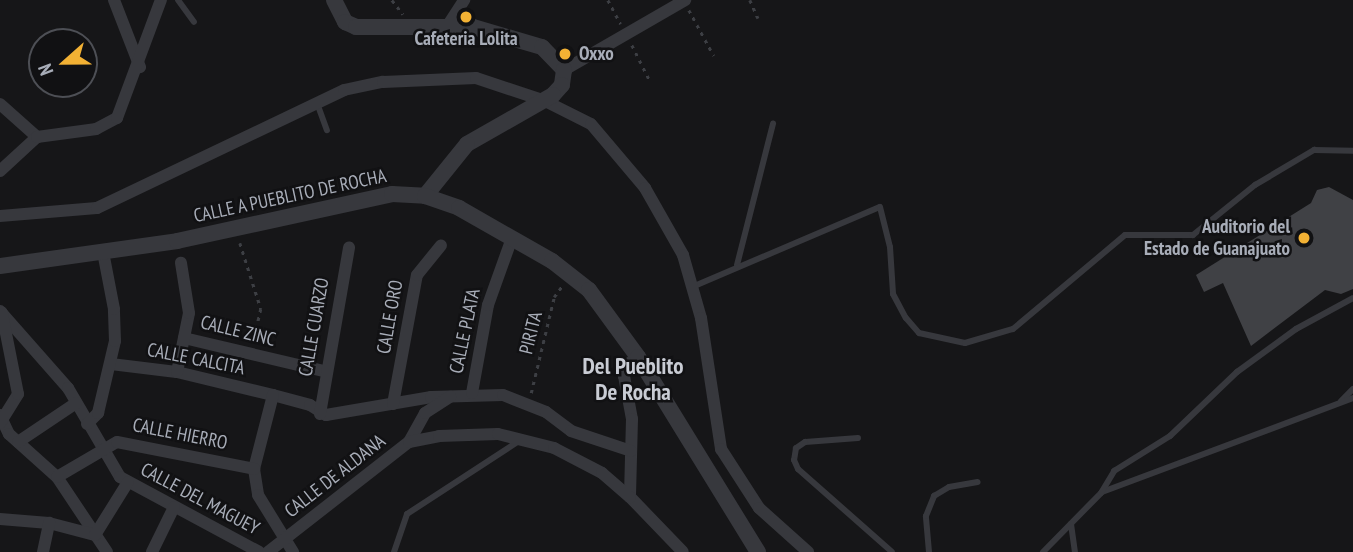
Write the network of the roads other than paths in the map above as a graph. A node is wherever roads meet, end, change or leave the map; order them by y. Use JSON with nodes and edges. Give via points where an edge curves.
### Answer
{"nodes":[{"id":1,"x":114,"y":0,"type":"edge"},
{"id":2,"x":161,"y":0,"type":"edge"},
{"id":3,"x":178,"y":0,"type":"edge"},
{"id":4,"x":334,"y":0,"type":"edge"},
{"id":5,"x":464,"y":0,"type":"edge"},
{"id":6,"x":684,"y":0,"type":"edge"},
{"id":7,"x":194,"y":22,"type":"dead end"},
{"id":8,"x":448,"y":25,"type":"junction"},
{"id":9,"x":140,"y":67,"type":"junction"},
{"id":10,"x":564,"y":70,"type":"junction"},
{"id":11,"x":316,"y":101,"type":"junction"},
{"id":12,"x":545,"y":101,"type":"junction"},
{"id":13,"x":0,"y":104,"type":"edge"},
{"id":14,"x":773,"y":124,"type":"dead end"},
{"id":15,"x":327,"y":130,"type":"dead end"},
{"id":16,"x":37,"y":137,"type":"junction"},
{"id":17,"x":1353,"y":151,"type":"edge"},
{"id":18,"x":0,"y":171,"type":"edge"},
{"id":19,"x":425,"y":196,"type":"junction"},
{"id":20,"x":0,"y":216,"type":"edge"},
{"id":21,"x":512,"y":238,"type":"junction"},
{"id":22,"x":441,"y":245,"type":"dead end"},
{"id":23,"x":349,"y":247,"type":"dead end"},
{"id":24,"x":103,"y":251,"type":"junction"},
{"id":25,"x":181,"y":263,"type":"dead end"},
{"id":26,"x":737,"y":265,"type":"junction"},
{"id":27,"x":0,"y":266,"type":"edge"},
{"id":28,"x":692,"y":287,"type":"junction"},
{"id":29,"x":1353,"y":298,"type":"edge"},
{"id":30,"x":1,"y":312,"type":"edge"},
{"id":31,"x":184,"y":338,"type":"junction"},
{"id":32,"x":638,"y":357,"type":"junction"},
{"id":33,"x":111,"y":364,"type":"junction"},
{"id":34,"x":324,"y":371,"type":"junction"},
{"id":35,"x":177,"y":372,"type":"junction"},
{"id":36,"x":1353,"y":389,"type":"edge"},
{"id":37,"x":472,"y":393,"type":"junction"},
{"id":38,"x":273,"y":395,"type":"junction"},
{"id":39,"x":453,"y":396,"type":"junction"},
{"id":40,"x":1353,"y":398,"type":"edge"},
{"id":41,"x":1340,"y":402,"type":"junction"},
{"id":42,"x":76,"y":403,"type":"junction"},
{"id":43,"x":393,"y":404,"type":"junction"},
{"id":44,"x":320,"y":414,"type":"junction"},
{"id":45,"x":1,"y":420,"type":"edge"},
{"id":46,"x":88,"y":424,"type":"junction"},
{"id":47,"x":523,"y":438,"type":"junction"},
{"id":48,"x":858,"y":438,"type":"dead end"},
{"id":49,"x":18,"y":442,"type":"junction"},
{"id":50,"x":410,"y":442,"type":"junction"},
{"id":51,"x":100,"y":449,"type":"junction"},
{"id":52,"x":631,"y":451,"type":"junction"},
{"id":53,"x":254,"y":469,"type":"junction"},
{"id":54,"x":57,"y":477,"type":"junction"},
{"id":55,"x":128,"y":482,"type":"junction"},
{"id":56,"x":978,"y":482,"type":"dead end"},
{"id":57,"x":1101,"y":493,"type":"junction"},
{"id":58,"x":630,"y":497,"type":"junction"},
{"id":59,"x":174,"y":507,"type":"junction"},
{"id":60,"x":0,"y":519,"type":"edge"},
{"id":61,"x":49,"y":523,"type":"junction"},
{"id":62,"x":1071,"y":524,"type":"junction"},
{"id":63,"x":95,"y":535,"type":"junction"},
{"id":64,"x":284,"y":539,"type":"junction"},
{"id":65,"x":43,"y":552,"type":"edge"},
{"id":66,"x":107,"y":552,"type":"edge"},
{"id":67,"x":152,"y":552,"type":"edge"},
{"id":68,"x":260,"y":552,"type":"edge"},
{"id":69,"x":268,"y":552,"type":"edge"},
{"id":70,"x":293,"y":552,"type":"edge"},
{"id":71,"x":394,"y":552,"type":"edge"},
{"id":72,"x":683,"y":552,"type":"edge"},
{"id":73,"x":758,"y":552,"type":"edge"},
{"id":74,"x":808,"y":552,"type":"edge"},
{"id":75,"x":892,"y":552,"type":"edge"},
{"id":76,"x":929,"y":552,"type":"edge"},
{"id":77,"x":1043,"y":552,"type":"edge"},
{"id":78,"x":1075,"y":552,"type":"edge"}],
"edges":[{"from":1,"to":9,"type":"street"},
{"from":2,"to":9,"type":"street"},
{"from":3,"to":7,"type":"lane"},
{"from":4,"to":8,"type":"street","via":[[345,22],[356,27]]},
{"from":5,"to":8,"type":"street"},
{"from":6,"to":10,"type":"street"},
{"from":8,"to":10,"type":"street","via":[[542,47]]},
{"from":9,"to":16,"type":"street","via":[[117,118],[108,126]]},
{"from":10,"to":12,"type":"street","via":[[562,85]]},
{"from":11,"to":12,"type":"street","via":[[383,82],[476,78]]},
{"from":11,"to":15,"type":"lane"},
{"from":11,"to":20,"type":"street","via":[[97,208]]},
{"from":12,"to":19,"type":"street","via":[[467,144]]},
{"from":12,"to":28,"type":"street","via":[[591,124],[645,188],[683,255]]},
{"from":13,"to":16,"type":"street"},
{"from":14,"to":26,"type":"lane"},
{"from":16,"to":18,"type":"street"},
{"from":17,"to":26,"type":"lane","via":[[1314,150],[1255,185],[1193,235],[1125,235],[1013,329],[965,343],[919,332],[906,318],[893,294],[890,247],[880,207]]},
{"from":19,"to":21,"type":"street","name":"CALLE A PUEBLITO DE ROCHA","via":[[459,208]]},
{"from":19,"to":24,"type":"street","name":"CALLE A PUEBLITO DE ROCHA","via":[[374,196],[235,230]]},
{"from":21,"to":32,"type":"street","name":"CALLE A PUEBLITO DE ROCHA","via":[[571,274]]},
{"from":21,"to":37,"type":"street","name":"CALLE PLATA","via":[[488,304]]},
{"from":22,"to":43,"type":"street","name":"CALLE ORO","via":[[417,275]]},
{"from":23,"to":34,"type":"street","name":"CALLE CUARZO"},
{"from":24,"to":27,"type":"street","name":"CALLE A PUEBLITO DE ROCHA"},
{"from":24,"to":33,"type":"street","via":[[114,309]]},
{"from":25,"to":31,"type":"street","via":[[189,313]]},
{"from":26,"to":28,"type":"lane"},
{"from":28,"to":74,"type":"street","via":[[721,449],[759,508]]},
{"from":29,"to":57,"type":"lane","via":[[1319,312],[1243,368],[1170,436],[1114,471]]},
{"from":30,"to":42,"type":"street","name":"CALLE DEL MAGUEY","via":[[44,356]]},
{"from":30,"to":45,"type":"street","via":[[18,394]]},
{"from":31,"to":34,"type":"street","name":"CALLE ZINC"},
{"from":31,"to":35,"type":"street"},
{"from":32,"to":52,"type":"street","via":[[625,366],[624,376],[631,396]]},
{"from":32,"to":73,"type":"street","name":"CALLE A PUEBLITO DE ROCHA"},
{"from":33,"to":35,"type":"street","name":"CALLE CALCITA"},
{"from":33,"to":46,"type":"street","via":[[98,413]]},
{"from":34,"to":44,"type":"street","name":"CALLE CUARZO"},
{"from":35,"to":38,"type":"street","name":"CALLE CALCITA"},
{"from":36,"to":41,"type":"lane"},
{"from":37,"to":39,"type":"street","name":"CALLE DE ALDANA"},
{"from":37,"to":52,"type":"street","name":"CALLE DE ALDANA","via":[[529,403],[571,431]]},
{"from":38,"to":44,"type":"street","via":[[310,405]]},
{"from":38,"to":53,"type":"street","name":"CALLE DE ALDANA"},
{"from":39,"to":43,"type":"street","name":"CALLE DE ALDANA"},
{"from":39,"to":50,"type":"street","name":"CALLE DE ALDANA","via":[[425,413]]},
{"from":40,"to":41,"type":"lane"},
{"from":41,"to":57,"type":"lane"},
{"from":42,"to":46,"type":"street","name":"CALLE DEL MAGUEY"},
{"from":42,"to":49,"type":"street"},
{"from":43,"to":44,"type":"street","name":"CALLE DE ALDANA"},
{"from":45,"to":49,"type":"street"},
{"from":46,"to":51,"type":"street","name":"CALLE DEL MAGUEY"},
{"from":47,"to":50,"type":"street","name":"CALLE DE ALDANA","via":[[468,433]]},
{"from":47,"to":58,"type":"street","name":"CALLE DE ALDANA","via":[[602,473]]},
{"from":47,"to":71,"type":"lane","via":[[407,514]]},
{"from":48,"to":75,"type":"lane","via":[[805,442],[796,449],[794,460],[798,469]]},
{"from":49,"to":54,"type":"street"},
{"from":50,"to":64,"type":"street","name":"CALLE DE ALDANA"},
{"from":51,"to":53,"type":"street","name":"CALLE HIERRO","via":[[117,442]]},
{"from":51,"to":54,"type":"street"},
{"from":51,"to":55,"type":"street","name":"CALLE DEL MAGUEY"},
{"from":52,"to":58,"type":"street"},
{"from":53,"to":64,"type":"street","name":"CALLE DE ALDANA","via":[[258,495]]},
{"from":54,"to":63,"type":"street"},
{"from":55,"to":59,"type":"street","name":"CALLE DEL MAGUEY"},
{"from":55,"to":63,"type":"street"},
{"from":56,"to":76,"type":"lane","via":[[949,487],[934,496],[926,516]]},
{"from":57,"to":62,"type":"lane"},
{"from":58,"to":72,"type":"street","name":"CALLE DE ALDANA"},
{"from":59,"to":67,"type":"street"},
{"from":59,"to":68,"type":"street","name":"CALLE DEL MAGUEY"},
{"from":60,"to":61,"type":"street"},
{"from":61,"to":63,"type":"street"},
{"from":61,"to":65,"type":"street"},
{"from":62,"to":77,"type":"lane"},
{"from":62,"to":78,"type":"lane"},
{"from":63,"to":66,"type":"street"},
{"from":64,"to":69,"type":"street","name":"CALLE DEL MAGUEY"},
{"from":64,"to":70,"type":"street","name":"CALLE DE ALDANA"}]}
